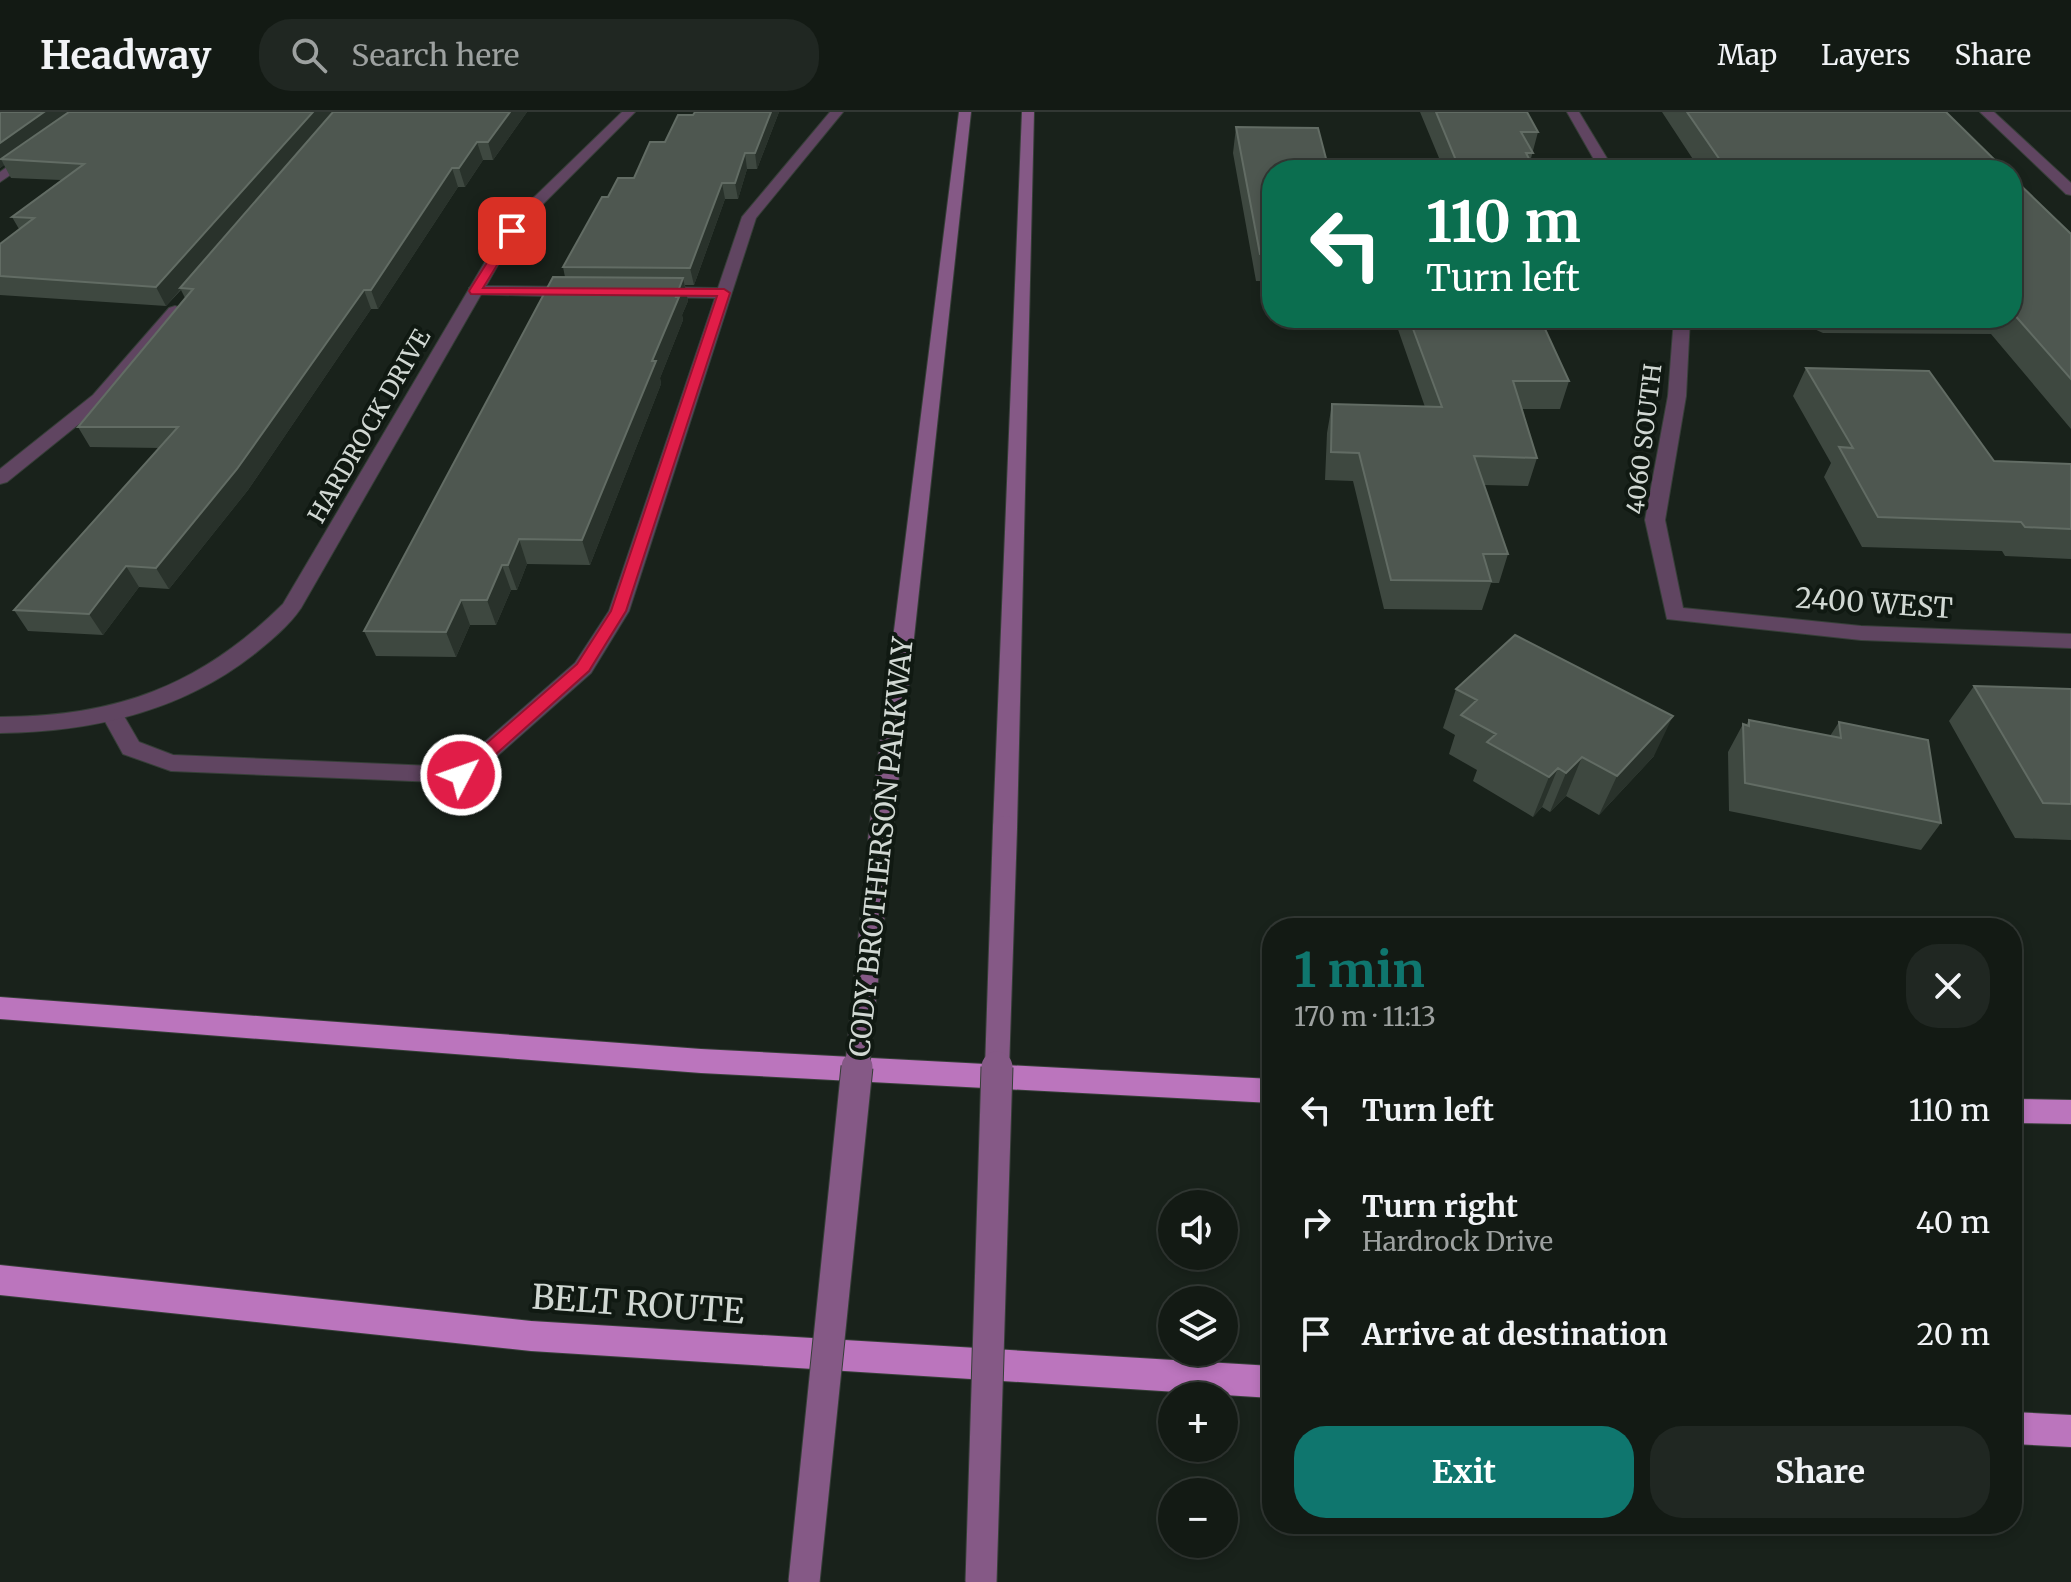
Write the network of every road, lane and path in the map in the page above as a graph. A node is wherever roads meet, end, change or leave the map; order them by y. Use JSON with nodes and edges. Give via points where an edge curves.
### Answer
{"nodes":[{"id":1,"x":629,"y":112,"type":"edge"},
{"id":2,"x":837,"y":112,"type":"edge"},
{"id":3,"x":965,"y":112,"type":"edge"},
{"id":4,"x":1028,"y":112,"type":"edge"},
{"id":5,"x":1573,"y":112,"type":"edge"},
{"id":6,"x":1986,"y":112,"type":"edge"},
{"id":7,"x":46,"y":145,"type":"edge"},
{"id":8,"x":1601,"y":160,"type":"edge"},
{"id":9,"x":0,"y":178,"type":"edge"},
{"id":10,"x":2071,"y":191,"type":"edge"},
{"id":11,"x":475,"y":291,"type":"junction"},
{"id":12,"x":599,"y":292,"type":"edge"},
{"id":13,"x":631,"y":292,"type":"edge"},
{"id":14,"x":724,"y":293,"type":"junction"},
{"id":15,"x":181,"y":304,"type":"edge"},
{"id":16,"x":1681,"y":328,"type":"edge"},
{"id":17,"x":0,"y":478,"type":"edge"},
{"id":18,"x":1674,"y":614,"type":"joint"},
{"id":19,"x":2071,"y":641,"type":"edge"},
{"id":20,"x":113,"y":716,"type":"junction"},
{"id":21,"x":0,"y":725,"type":"edge"},
{"id":22,"x":0,"y":1008,"type":"edge"},
{"id":23,"x":1262,"y":1090,"type":"edge"},
{"id":24,"x":2022,"y":1111,"type":"edge"},
{"id":25,"x":2071,"y":1112,"type":"edge"},
{"id":26,"x":0,"y":1280,"type":"edge"},
{"id":27,"x":1262,"y":1381,"type":"edge"},
{"id":28,"x":2022,"y":1429,"type":"edge"},
{"id":29,"x":2071,"y":1431,"type":"edge"},
{"id":30,"x":804,"y":1582,"type":"edge"},
{"id":31,"x":981,"y":1582,"type":"edge"}],
"edges":[{"from":1,"to":11,"type":"street","name":"HARDROCK DRIVE","via":[[526,213]]},
{"from":2,"to":14,"type":"street","via":[[749,217]]},
{"from":3,"to":30,"type":"main road","name":"CODY BROTHERSON PARKWAY","bridge":true,"via":[[882,822]]},
{"from":4,"to":31,"type":"main road","bridge":true},
{"from":5,"to":8,"type":"street"},
{"from":6,"to":10,"type":"street"},
{"from":7,"to":9,"type":"street"},
{"from":11,"to":12,"type":"street"},
{"from":11,"to":20,"type":"street","name":"HARDROCK DRIVE","via":[[291,608],[231,664]]},
{"from":13,"to":14,"type":"street"},
{"from":14,"to":20,"type":"street","via":[[619,611],[583,668],[461,775],[171,763],[131,748]]},
{"from":15,"to":17,"type":"street","via":[[99,399]]},
{"from":16,"to":18,"type":"street","name":"4060 SOUTH","via":[[1677,396],[1655,520]]},
{"from":18,"to":19,"type":"street","name":"2400 WEST","via":[[1861,633]]},
{"from":20,"to":21,"type":"street","name":"HARDROCK DRIVE","via":[[62,725]]},
{"from":22,"to":23,"type":"highway","via":[[701,1061]]},
{"from":24,"to":25,"type":"highway"},
{"from":26,"to":27,"type":"highway","name":"BELT ROUTE","via":[[531,1336]]},
{"from":28,"to":29,"type":"highway"}]}
